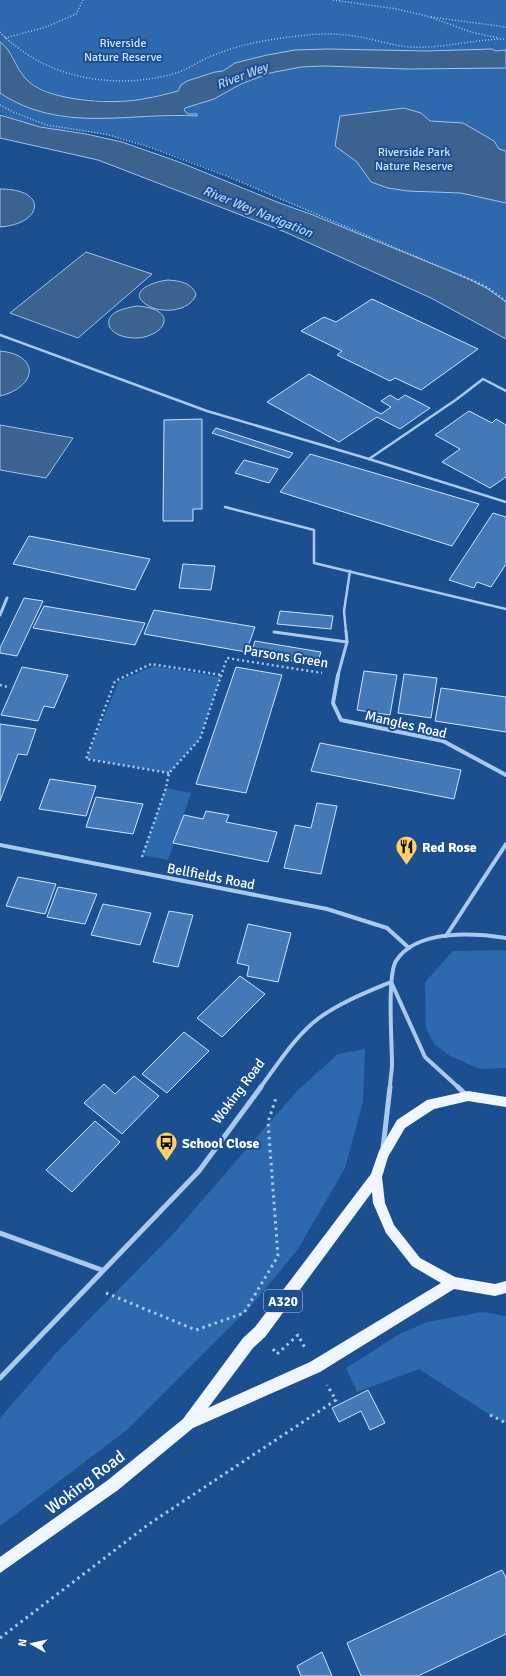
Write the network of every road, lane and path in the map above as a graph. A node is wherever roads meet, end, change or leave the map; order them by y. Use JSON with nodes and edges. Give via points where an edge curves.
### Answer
{"nodes":[{"id":1,"x":83,"y":0,"type":"edge"},
{"id":2,"x":333,"y":0,"type":"edge"},
{"id":3,"x":427,"y":16,"type":"junction"},
{"id":4,"x":506,"y":27,"type":"edge"},
{"id":5,"x":0,"y":32,"type":"edge"},
{"id":6,"x":2,"y":36,"type":"junction"},
{"id":7,"x":0,"y":38,"type":"edge"},
{"id":8,"x":5,"y":38,"type":"junction"},
{"id":9,"x":502,"y":39,"type":"junction"},
{"id":10,"x":506,"y":39,"type":"edge"},
{"id":11,"x":0,"y":105,"type":"edge"},
{"id":12,"x":506,"y":301,"type":"edge"},
{"id":13,"x":0,"y":335,"type":"edge"},
{"id":14,"x":506,"y":391,"type":"edge"},
{"id":15,"x":369,"y":459,"type":"junction"},
{"id":16,"x":506,"y":502,"type":"edge"},
{"id":17,"x":225,"y":507,"type":"dead end"},
{"id":18,"x":350,"y":571,"type":"junction"},
{"id":19,"x":7,"y":598,"type":"dead end"},
{"id":20,"x":506,"y":609,"type":"edge"},
{"id":21,"x":0,"y":615,"type":"edge"},
{"id":22,"x":274,"y":632,"type":"dead end"},
{"id":23,"x":347,"y":642,"type":"junction"},
{"id":24,"x":222,"y":675,"type":"junction"},
{"id":25,"x":338,"y":675,"type":"junction"},
{"id":26,"x":0,"y":685,"type":"edge"},
{"id":27,"x":8,"y":686,"type":"dead end"},
{"id":28,"x":169,"y":773,"type":"junction"},
{"id":29,"x":506,"y":775,"type":"edge"},
{"id":30,"x":506,"y":844,"type":"edge"},
{"id":31,"x":0,"y":845,"type":"edge"},
{"id":32,"x":136,"y":872,"type":"junction"},
{"id":33,"x":446,"y":936,"type":"junction"},
{"id":34,"x":506,"y":938,"type":"edge"},
{"id":35,"x":409,"y":948,"type":"junction"},
{"id":36,"x":391,"y":982,"type":"junction"},
{"id":37,"x":278,"y":1092,"type":"dead end"},
{"id":38,"x":468,"y":1096,"type":"junction"},
{"id":39,"x":506,"y":1102,"type":"edge"},
{"id":40,"x":383,"y":1155,"type":"junction"},
{"id":41,"x":376,"y":1177,"type":"junction"},
{"id":42,"x":0,"y":1232,"type":"edge"},
{"id":43,"x":102,"y":1270,"type":"junction"},
{"id":44,"x":453,"y":1283,"type":"junction"},
{"id":45,"x":88,"y":1286,"type":"junction"},
{"id":46,"x":506,"y":1287,"type":"edge"},
{"id":47,"x":0,"y":1378,"type":"edge"},
{"id":48,"x":336,"y":1400,"type":"dead end"},
{"id":49,"x":490,"y":1415,"type":"dead end"},
{"id":50,"x":506,"y":1423,"type":"edge"},
{"id":51,"x":188,"y":1424,"type":"junction"},
{"id":52,"x":0,"y":1566,"type":"edge"},
{"id":53,"x":0,"y":1638,"type":"edge"}],
"edges":[{"from":1,"to":8,"type":"path","via":[[76,14],[46,27]]},
{"from":2,"to":3,"type":"path"},
{"from":3,"to":4,"type":"path"},
{"from":3,"to":9,"type":"path","via":[[471,32]]},
{"from":5,"to":6,"type":"path"},
{"from":6,"to":7,"type":"path"},
{"from":6,"to":8,"type":"path"},
{"from":8,"to":9,"type":"path","via":[[49,68],[66,74],[125,80],[174,74],[215,54],[301,35],[358,37],[409,47]]},
{"from":9,"to":10,"type":"path"},
{"from":11,"to":12,"type":"path","via":[[47,124],[123,138],[230,177],[487,287]]},
{"from":13,"to":15,"type":"lane","via":[[207,411]]},
{"from":14,"to":15,"type":"lane","via":[[483,379]]},
{"from":15,"to":16,"type":"lane"},
{"from":17,"to":18,"type":"lane","via":[[314,530],[314,563]]},
{"from":18,"to":20,"type":"lane"},
{"from":18,"to":23,"type":"lane","via":[[344,611]]},
{"from":19,"to":21,"type":"street"},
{"from":22,"to":23,"type":"lane"},
{"from":23,"to":25,"type":"lane"},
{"from":24,"to":25,"type":"path","name":"Parsons Green","via":[[227,658]]},
{"from":24,"to":28,"type":"path","name":"Parsons Green","via":[[200,739]]},
{"from":24,"to":28,"type":"path","via":[[151,664],[115,681],[86,759]]},
{"from":25,"to":29,"type":"street","name":"Mangles Road","via":[[333,703],[341,720],[443,741]]},
{"from":26,"to":27,"type":"path"},
{"from":28,"to":32,"type":"path","name":"Parsons Green"},
{"from":30,"to":33,"type":"street"},
{"from":31,"to":32,"type":"street","name":"Bellfields Road"},
{"from":32,"to":35,"type":"street","name":"Bellfields Road","via":[[327,909],[387,928]]},
{"from":33,"to":34,"type":"street","via":[[486,935]]},
{"from":33,"to":35,"type":"street","via":[[431,938]]},
{"from":35,"to":36,"type":"street","via":[[395,962]]},
{"from":36,"to":38,"type":"street","via":[[425,1057]]},
{"from":36,"to":40,"type":"street","via":[[392,1066]]},
{"from":36,"to":43,"type":"street","name":"Woking Road","via":[[347,1001],[319,1018],[296,1040],[199,1171]]},
{"from":37,"to":45,"type":"path","via":[[268,1122],[278,1256],[244,1313],[196,1330]]},
{"from":38,"to":39,"type":"main road"},
{"from":38,"to":40,"type":"main road","via":[[431,1104],[401,1124]]},
{"from":40,"to":41,"type":"main road"},
{"from":41,"to":44,"type":"main road","via":[[379,1203],[390,1230],[416,1262]]},
{"from":41,"to":51,"type":"main road","name":"Woking Road","number":"A320"},
{"from":42,"to":43,"type":"street"},
{"from":43,"to":45,"type":"street","name":"Woking Road"},
{"from":44,"to":46,"type":"main road","via":[[495,1290]]},
{"from":44,"to":51,"type":"main road","name":"Woking Road","number":"A320","via":[[315,1367]]},
{"from":45,"to":47,"type":"street","name":"Woking Road"},
{"from":48,"to":53,"type":"path","via":[[149,1524]]},
{"from":49,"to":50,"type":"path"},
{"from":51,"to":52,"type":"main road","name":"Woking Road","number":"A320","via":[[113,1486]]}]}
